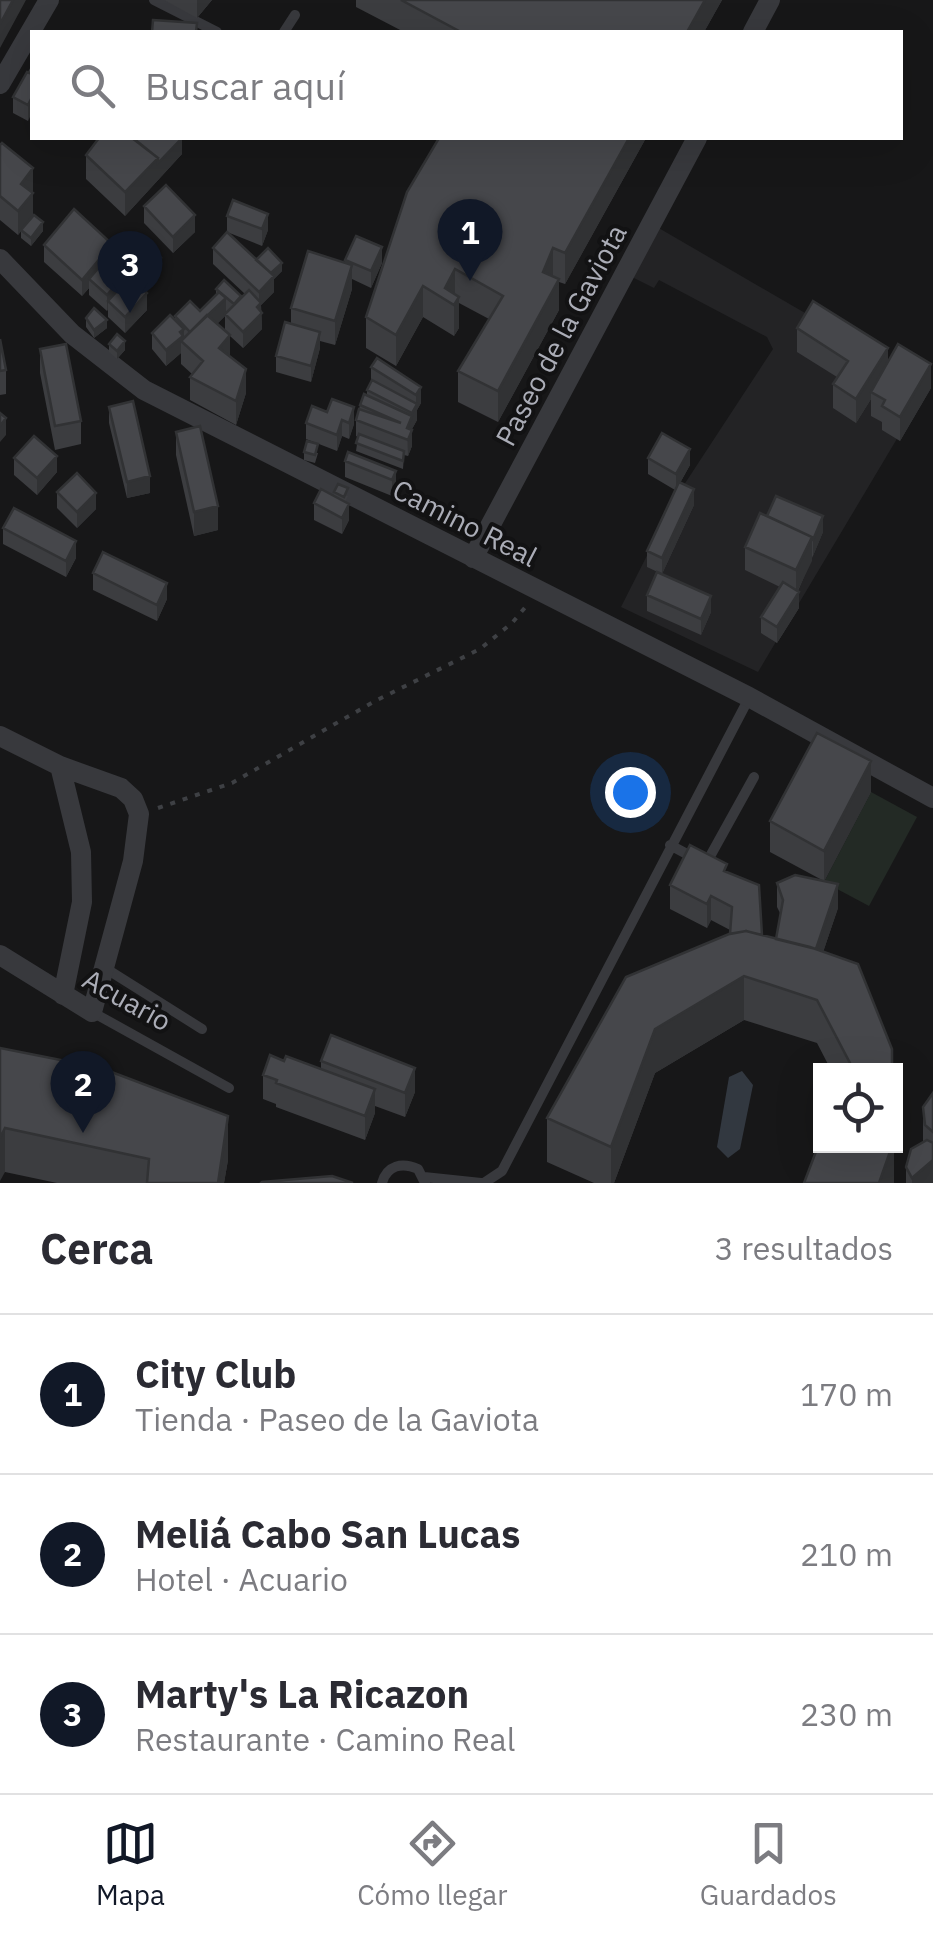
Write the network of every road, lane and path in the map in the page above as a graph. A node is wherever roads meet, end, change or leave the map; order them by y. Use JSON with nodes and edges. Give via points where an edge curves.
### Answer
{"nodes":[{"id":1,"x":49,"y":0,"type":"edge"},
{"id":2,"x":154,"y":0,"type":"edge"},
{"id":3,"x":770,"y":0,"type":"edge"},
{"id":4,"x":294,"y":14,"type":"dead end"},
{"id":5,"x":32,"y":30,"type":"edge"},
{"id":6,"x":212,"y":30,"type":"edge"},
{"id":7,"x":285,"y":30,"type":"edge"},
{"id":8,"x":754,"y":30,"type":"edge"},
{"id":9,"x":30,"y":33,"type":"edge"},
{"id":10,"x":0,"y":84,"type":"edge"},
{"id":11,"x":696,"y":140,"type":"edge"},
{"id":12,"x":0,"y":259,"type":"edge"},
{"id":13,"x":473,"y":558,"type":"junction"},
{"id":14,"x":539,"y":591,"type":"junction"},
{"id":15,"x":749,"y":697,"type":"junction"},
{"id":16,"x":0,"y":736,"type":"edge"},
{"id":17,"x":60,"y":766,"type":"junction"},
{"id":18,"x":754,"y":777,"type":"dead end"},
{"id":19,"x":933,"y":798,"type":"edge"},
{"id":20,"x":140,"y":814,"type":"junction"},
{"id":21,"x":670,"y":845,"type":"junction"},
{"id":22,"x":0,"y":956,"type":"edge"},
{"id":23,"x":105,"y":968,"type":"junction"},
{"id":24,"x":63,"y":995,"type":"junction"},
{"id":25,"x":92,"y":1012,"type":"junction"},
{"id":26,"x":202,"y":1029,"type":"dead end"},
{"id":27,"x":229,"y":1088,"type":"dead end"},
{"id":28,"x":425,"y":1180,"type":"edge"},
{"id":29,"x":382,"y":1183,"type":"edge"},
{"id":30,"x":483,"y":1183,"type":"edge"}],
"edges":[{"from":1,"to":5,"type":"street"},
{"from":2,"to":6,"type":"lane"},
{"from":3,"to":8,"type":"street"},
{"from":4,"to":7,"type":"lane"},
{"from":9,"to":10,"type":"street"},
{"from":11,"to":13,"type":"street","name":"Paseo de la Gaviota"},
{"from":12,"to":13,"type":"street","name":"Camino Real","via":[[72,334],[144,390]]},
{"from":13,"to":14,"type":"street","name":"Camino Real"},
{"from":14,"to":15,"type":"street","name":"Camino Real"},
{"from":14,"to":20,"type":"path","via":[[480,649],[232,782]]},
{"from":15,"to":19,"type":"street","name":"Camino Real"},
{"from":15,"to":21,"type":"lane"},
{"from":16,"to":17,"type":"street"},
{"from":17,"to":20,"type":"street","via":[[121,788]]},
{"from":17,"to":24,"type":"street","via":[[81,852],[82,902]]},
{"from":18,"to":21,"type":"lane","via":[[708,860]]},
{"from":20,"to":23,"type":"street"},
{"from":21,"to":30,"type":"lane","via":[[502,1171]]},
{"from":22,"to":24,"type":"street","name":"Acuario"},
{"from":23,"to":25,"type":"street"},
{"from":23,"to":26,"type":"lane"},
{"from":24,"to":25,"type":"street","name":"Acuario"},
{"from":25,"to":27,"type":"lane","name":"Acuario"},
{"from":28,"to":29,"type":"lane","via":[[418,1169],[398,1165]]},
{"from":28,"to":30,"type":"lane"}]}
